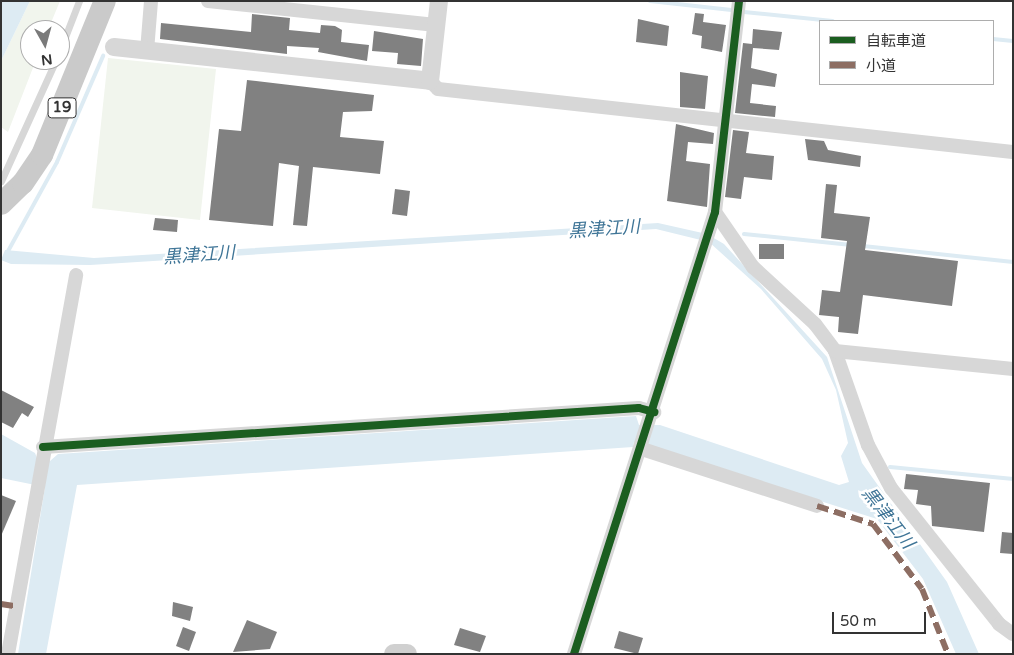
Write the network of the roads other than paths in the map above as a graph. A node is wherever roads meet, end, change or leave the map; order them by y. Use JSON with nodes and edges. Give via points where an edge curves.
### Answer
{"nodes":[{"id":1,"x":79,"y":1,"type":"edge"},
{"id":2,"x":105,"y":1,"type":"edge"},
{"id":3,"x":151,"y":1,"type":"edge"},
{"id":4,"x":208,"y":1,"type":"edge"},
{"id":5,"x":439,"y":1,"type":"edge"},
{"id":6,"x":739,"y":1,"type":"edge"},
{"id":7,"x":278,"y":5,"type":"edge"},
{"id":8,"x":70,"y":24,"type":"edge"},
{"id":9,"x":436,"y":25,"type":"junction"},
{"id":10,"x":114,"y":47,"type":"dead end"},
{"id":11,"x":147,"y":51,"type":"junction"},
{"id":12,"x":51,"y":70,"type":"edge"},
{"id":13,"x":430,"y":81,"type":"junction"},
{"id":14,"x":726,"y":121,"type":"junction"},
{"id":15,"x":1013,"y":152,"type":"edge"},
{"id":16,"x":1,"y":181,"type":"edge"},
{"id":17,"x":1,"y":204,"type":"edge"},
{"id":18,"x":715,"y":212,"type":"junction"},
{"id":19,"x":76,"y":275,"type":"dead end"},
{"id":20,"x":835,"y":351,"type":"junction"},
{"id":21,"x":1013,"y":369,"type":"edge"},
{"id":22,"x":652,"y":416,"type":"junction"},
{"id":23,"x":642,"y":449,"type":"junction"},
{"id":24,"x":42,"y":452,"type":"junction"},
{"id":25,"x":817,"y":506,"type":"dead end"},
{"id":26,"x":1013,"y":634,"type":"edge"},
{"id":27,"x":8,"y":654,"type":"edge"},
{"id":28,"x":394,"y":654,"type":"edge"},
{"id":29,"x":407,"y":654,"type":"edge"},
{"id":30,"x":574,"y":654,"type":"edge"}],
"edges":[{"from":1,"to":8,"type":"lane"},
{"from":2,"to":17,"type":"main road","number":"19","via":[[42,155],[23,183]]},
{"from":3,"to":11,"type":"street"},
{"from":4,"to":7,"type":"street"},
{"from":5,"to":9,"type":"street"},
{"from":6,"to":14,"type":"street"},
{"from":7,"to":9,"type":"street"},
{"from":9,"to":13,"type":"street"},
{"from":10,"to":11,"type":"street"},
{"from":11,"to":13,"type":"street"},
{"from":12,"to":16,"type":"lane"},
{"from":13,"to":14,"type":"street","via":[[438,89]]},
{"from":14,"to":15,"type":"street"},
{"from":14,"to":18,"type":"street"},
{"from":18,"to":20,"type":"street","via":[[753,267],[808,318]]},
{"from":18,"to":22,"type":"street"},
{"from":19,"to":24,"type":"street"},
{"from":20,"to":21,"type":"street"},
{"from":20,"to":26,"type":"street","via":[[868,445],[891,488],[999,624]]},
{"from":22,"to":23,"type":"street"},
{"from":22,"to":24,"type":"street","via":[[639,408]]},
{"from":23,"to":25,"type":"street"},
{"from":23,"to":30,"type":"street"},
{"from":24,"to":27,"type":"street"},
{"from":28,"to":29,"type":"main road"}]}
